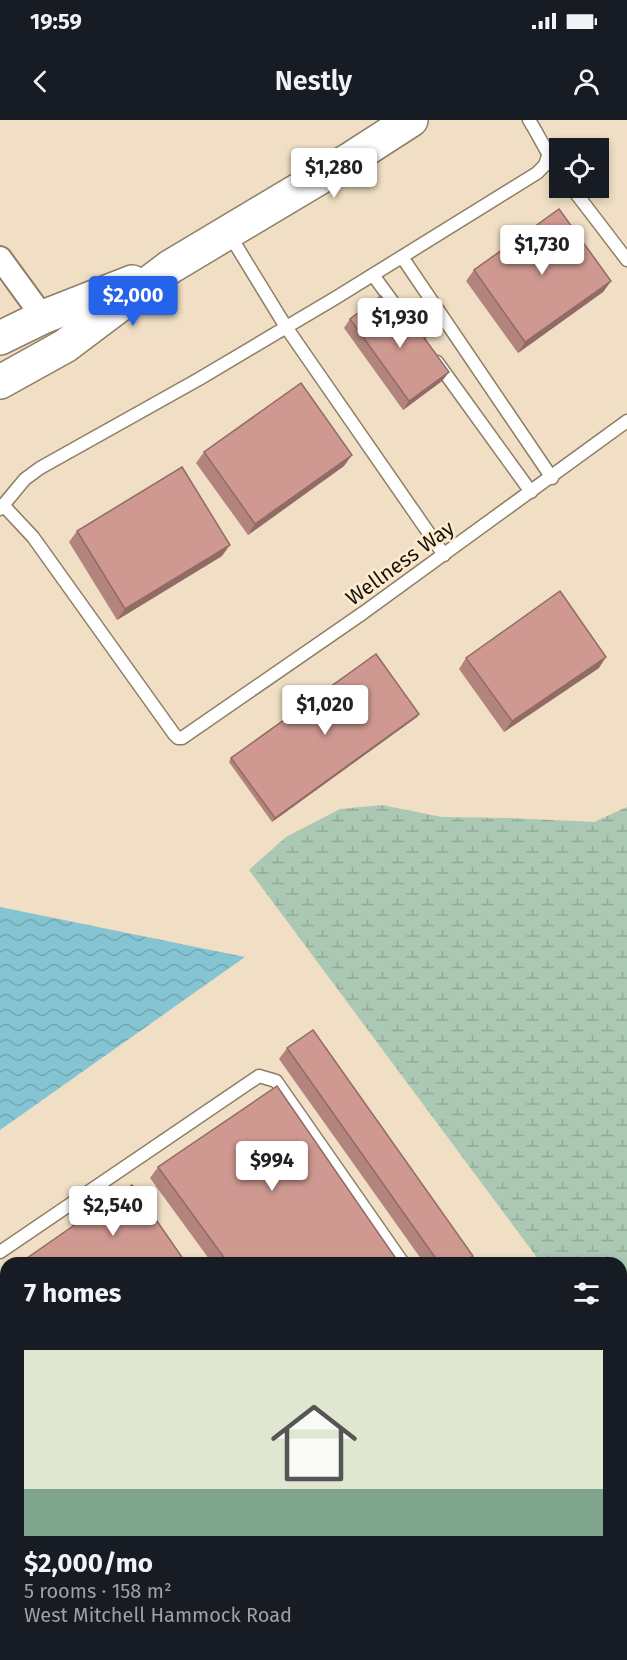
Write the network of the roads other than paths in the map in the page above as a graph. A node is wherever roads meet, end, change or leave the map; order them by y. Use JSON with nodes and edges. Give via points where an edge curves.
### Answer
{"nodes":[{"id":1,"x":411,"y":120,"type":"edge"},
{"id":2,"x":529,"y":120,"type":"edge"},
{"id":3,"x":548,"y":156,"type":"joint"},
{"id":4,"x":580,"y":198,"type":"edge"},
{"id":5,"x":228,"y":232,"type":"junction"},
{"id":6,"x":402,"y":257,"type":"junction"},
{"id":7,"x":0,"y":258,"type":"edge"},
{"id":8,"x":627,"y":260,"type":"edge"},
{"id":9,"x":170,"y":267,"type":"junction"},
{"id":10,"x":373,"y":275,"type":"junction"},
{"id":11,"x":43,"y":317,"type":"junction"},
{"id":12,"x":286,"y":327,"type":"junction"},
{"id":13,"x":0,"y":338,"type":"edge"},
{"id":14,"x":0,"y":382,"type":"edge"},
{"id":15,"x":627,"y":421,"type":"edge"},
{"id":16,"x":552,"y":478,"type":"junction"},
{"id":17,"x":531,"y":492,"type":"junction"},
{"id":18,"x":2,"y":507,"type":"edge"},
{"id":19,"x":444,"y":555,"type":"junction"},
{"id":20,"x":0,"y":1252,"type":"edge"},
{"id":21,"x":399,"y":1257,"type":"edge"}],
"edges":[{"from":1,"to":5,"type":"main road"},
{"from":2,"to":3,"type":"lane"},
{"from":3,"to":6,"type":"lane","via":[[537,172]]},
{"from":4,"to":8,"type":"lane"},
{"from":5,"to":9,"type":"main road"},
{"from":5,"to":12,"type":"lane"},
{"from":6,"to":10,"type":"lane"},
{"from":6,"to":16,"type":"lane"},
{"from":7,"to":11,"type":"street"},
{"from":9,"to":11,"type":"main road"},
{"from":9,"to":14,"type":"main road","via":[[65,346]]},
{"from":10,"to":12,"type":"lane"},
{"from":10,"to":17,"type":"lane"},
{"from":11,"to":13,"type":"main road"},
{"from":12,"to":18,"type":"lane","via":[[40,468],[25,479]]},
{"from":12,"to":19,"type":"lane"},
{"from":15,"to":16,"type":"lane","name":"Wellness Way"},
{"from":16,"to":17,"type":"lane","name":"Wellness Way"},
{"from":17,"to":19,"type":"lane","name":"Wellness Way"},
{"from":18,"to":19,"type":"lane","name":"Wellness Way","via":[[33,537],[178,738]]},
{"from":20,"to":21,"type":"lane","via":[[259,1076],[276,1081]]}]}
